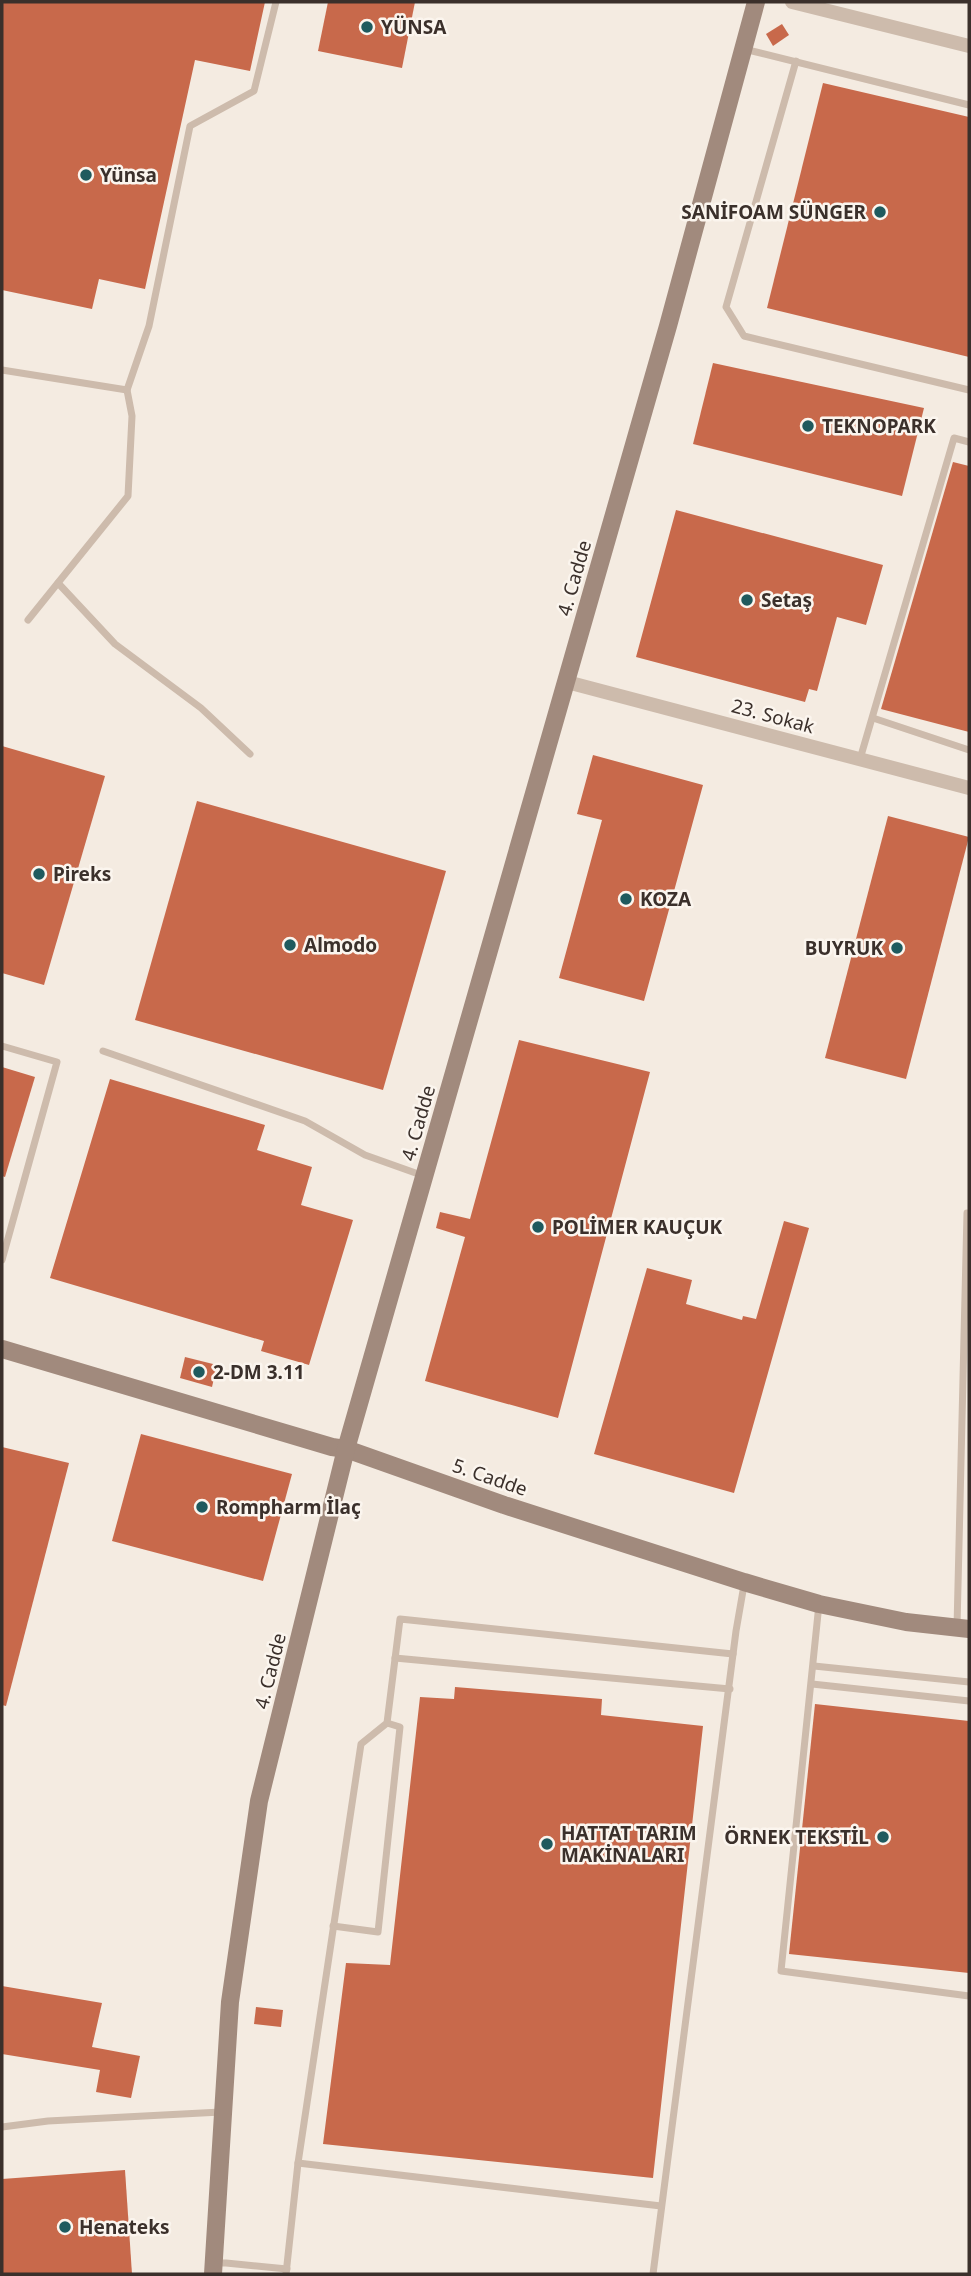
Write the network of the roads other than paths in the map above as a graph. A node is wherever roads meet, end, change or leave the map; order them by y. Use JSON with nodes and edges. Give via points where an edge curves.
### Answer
{"nodes":[{"id":1,"x":276,"y":2,"type":"edge"},
{"id":2,"x":756,"y":2,"type":"edge"},
{"id":3,"x":792,"y":2,"type":"edge"},
{"id":4,"x":969,"y":46,"type":"edge"},
{"id":5,"x":743,"y":49,"type":"junction"},
{"id":6,"x":796,"y":61,"type":"junction"},
{"id":7,"x":969,"y":105,"type":"edge"},
{"id":8,"x":2,"y":370,"type":"edge"},
{"id":9,"x":127,"y":390,"type":"junction"},
{"id":10,"x":969,"y":390,"type":"edge"},
{"id":11,"x":969,"y":442,"type":"edge"},
{"id":12,"x":58,"y":583,"type":"junction"},
{"id":13,"x":28,"y":620,"type":"dead end"},
{"id":14,"x":567,"y":681,"type":"junction"},
{"id":15,"x":873,"y":718,"type":"junction"},
{"id":16,"x":969,"y":750,"type":"edge"},
{"id":17,"x":250,"y":754,"type":"dead end"},
{"id":18,"x":860,"y":760,"type":"junction"},
{"id":19,"x":969,"y":788,"type":"edge"},
{"id":20,"x":2,"y":1046,"type":"edge"},
{"id":21,"x":103,"y":1051,"type":"dead end"},
{"id":22,"x":425,"y":1176,"type":"junction"},
{"id":23,"x":969,"y":1213,"type":"edge"},
{"id":24,"x":2,"y":1260,"type":"edge"},
{"id":25,"x":2,"y":1349,"type":"edge"},
{"id":26,"x":346,"y":1449,"type":"junction"},
{"id":27,"x":960,"y":1514,"type":"junction"},
{"id":28,"x":969,"y":1514,"type":"edge"},
{"id":29,"x":744,"y":1583,"type":"junction"},
{"id":30,"x":819,"y":1604,"type":"junction"},
{"id":31,"x":963,"y":1629,"type":"edge"},
{"id":32,"x":733,"y":1654,"type":"junction"},
{"id":33,"x":395,"y":1658,"type":"junction"},
{"id":34,"x":814,"y":1666,"type":"junction"},
{"id":35,"x":969,"y":1682,"type":"edge"},
{"id":36,"x":812,"y":1684,"type":"junction"},
{"id":37,"x":730,"y":1689,"type":"junction"},
{"id":38,"x":969,"y":1702,"type":"edge"},
{"id":39,"x":387,"y":1723,"type":"junction"},
{"id":40,"x":333,"y":1926,"type":"junction"},
{"id":41,"x":969,"y":1996,"type":"edge"},
{"id":42,"x":222,"y":2112,"type":"junction"},
{"id":43,"x":2,"y":2127,"type":"edge"},
{"id":44,"x":298,"y":2163,"type":"junction"},
{"id":45,"x":660,"y":2206,"type":"junction"},
{"id":46,"x":214,"y":2269,"type":"edge"},
{"id":47,"x":287,"y":2272,"type":"edge"},
{"id":48,"x":653,"y":2274,"type":"edge"}],
"edges":[{"from":1,"to":9,"type":"lane","via":[[254,91],[190,126],[149,326]]},
{"from":2,"to":5,"type":"street","name":"4. Cadde"},
{"from":3,"to":4,"type":"street"},
{"from":5,"to":6,"type":"lane"},
{"from":5,"to":14,"type":"street","name":"4. Cadde"},
{"from":6,"to":7,"type":"lane"},
{"from":6,"to":10,"type":"lane","via":[[726,307],[744,336]]},
{"from":8,"to":9,"type":"lane"},
{"from":9,"to":12,"type":"lane","via":[[131,416],[128,496]]},
{"from":11,"to":15,"type":"lane","via":[[954,438]]},
{"from":12,"to":13,"type":"lane"},
{"from":12,"to":17,"type":"lane","via":[[115,645],[201,708]]},
{"from":14,"to":18,"type":"street","name":"23. Sokak"},
{"from":14,"to":22,"type":"street","name":"4. Cadde"},
{"from":15,"to":16,"type":"lane"},
{"from":15,"to":18,"type":"lane"},
{"from":18,"to":19,"type":"street","name":"23. Sokak"},
{"from":20,"to":24,"type":"lane","via":[[57,1062]]},
{"from":21,"to":22,"type":"lane","via":[[305,1121],[365,1156]]},
{"from":22,"to":26,"type":"street","name":"4. Cadde"},
{"from":23,"to":27,"type":"lane"},
{"from":25,"to":26,"type":"street","name":"5. Cadde"},
{"from":26,"to":29,"type":"street","name":"5. Cadde"},
{"from":26,"to":42,"type":"street","name":"4. Cadde","via":[[259,1801],[230,2002]]},
{"from":27,"to":28,"type":"lane"},
{"from":27,"to":31,"type":"lane"},
{"from":29,"to":30,"type":"street","name":"5. Cadde"},
{"from":29,"to":32,"type":"lane"},
{"from":30,"to":31,"type":"street","name":"5. Cadde"},
{"from":30,"to":34,"type":"lane"},
{"from":32,"to":33,"type":"lane","via":[[400,1619]]},
{"from":32,"to":37,"type":"lane"},
{"from":33,"to":37,"type":"lane"},
{"from":33,"to":39,"type":"lane"},
{"from":34,"to":35,"type":"lane"},
{"from":34,"to":36,"type":"lane"},
{"from":36,"to":38,"type":"lane"},
{"from":36,"to":41,"type":"lane","via":[[781,1971]]},
{"from":37,"to":45,"type":"lane"},
{"from":39,"to":40,"type":"lane","via":[[361,1744]]},
{"from":39,"to":40,"type":"lane","via":[[400,1727],[378,1932]]},
{"from":40,"to":44,"type":"lane"},
{"from":42,"to":43,"type":"lane"},
{"from":42,"to":46,"type":"street","name":"4. Cadde"},
{"from":44,"to":45,"type":"lane"},
{"from":44,"to":47,"type":"lane"},
{"from":45,"to":48,"type":"lane"},
{"from":46,"to":47,"type":"lane","via":[[226,2263]]}]}
